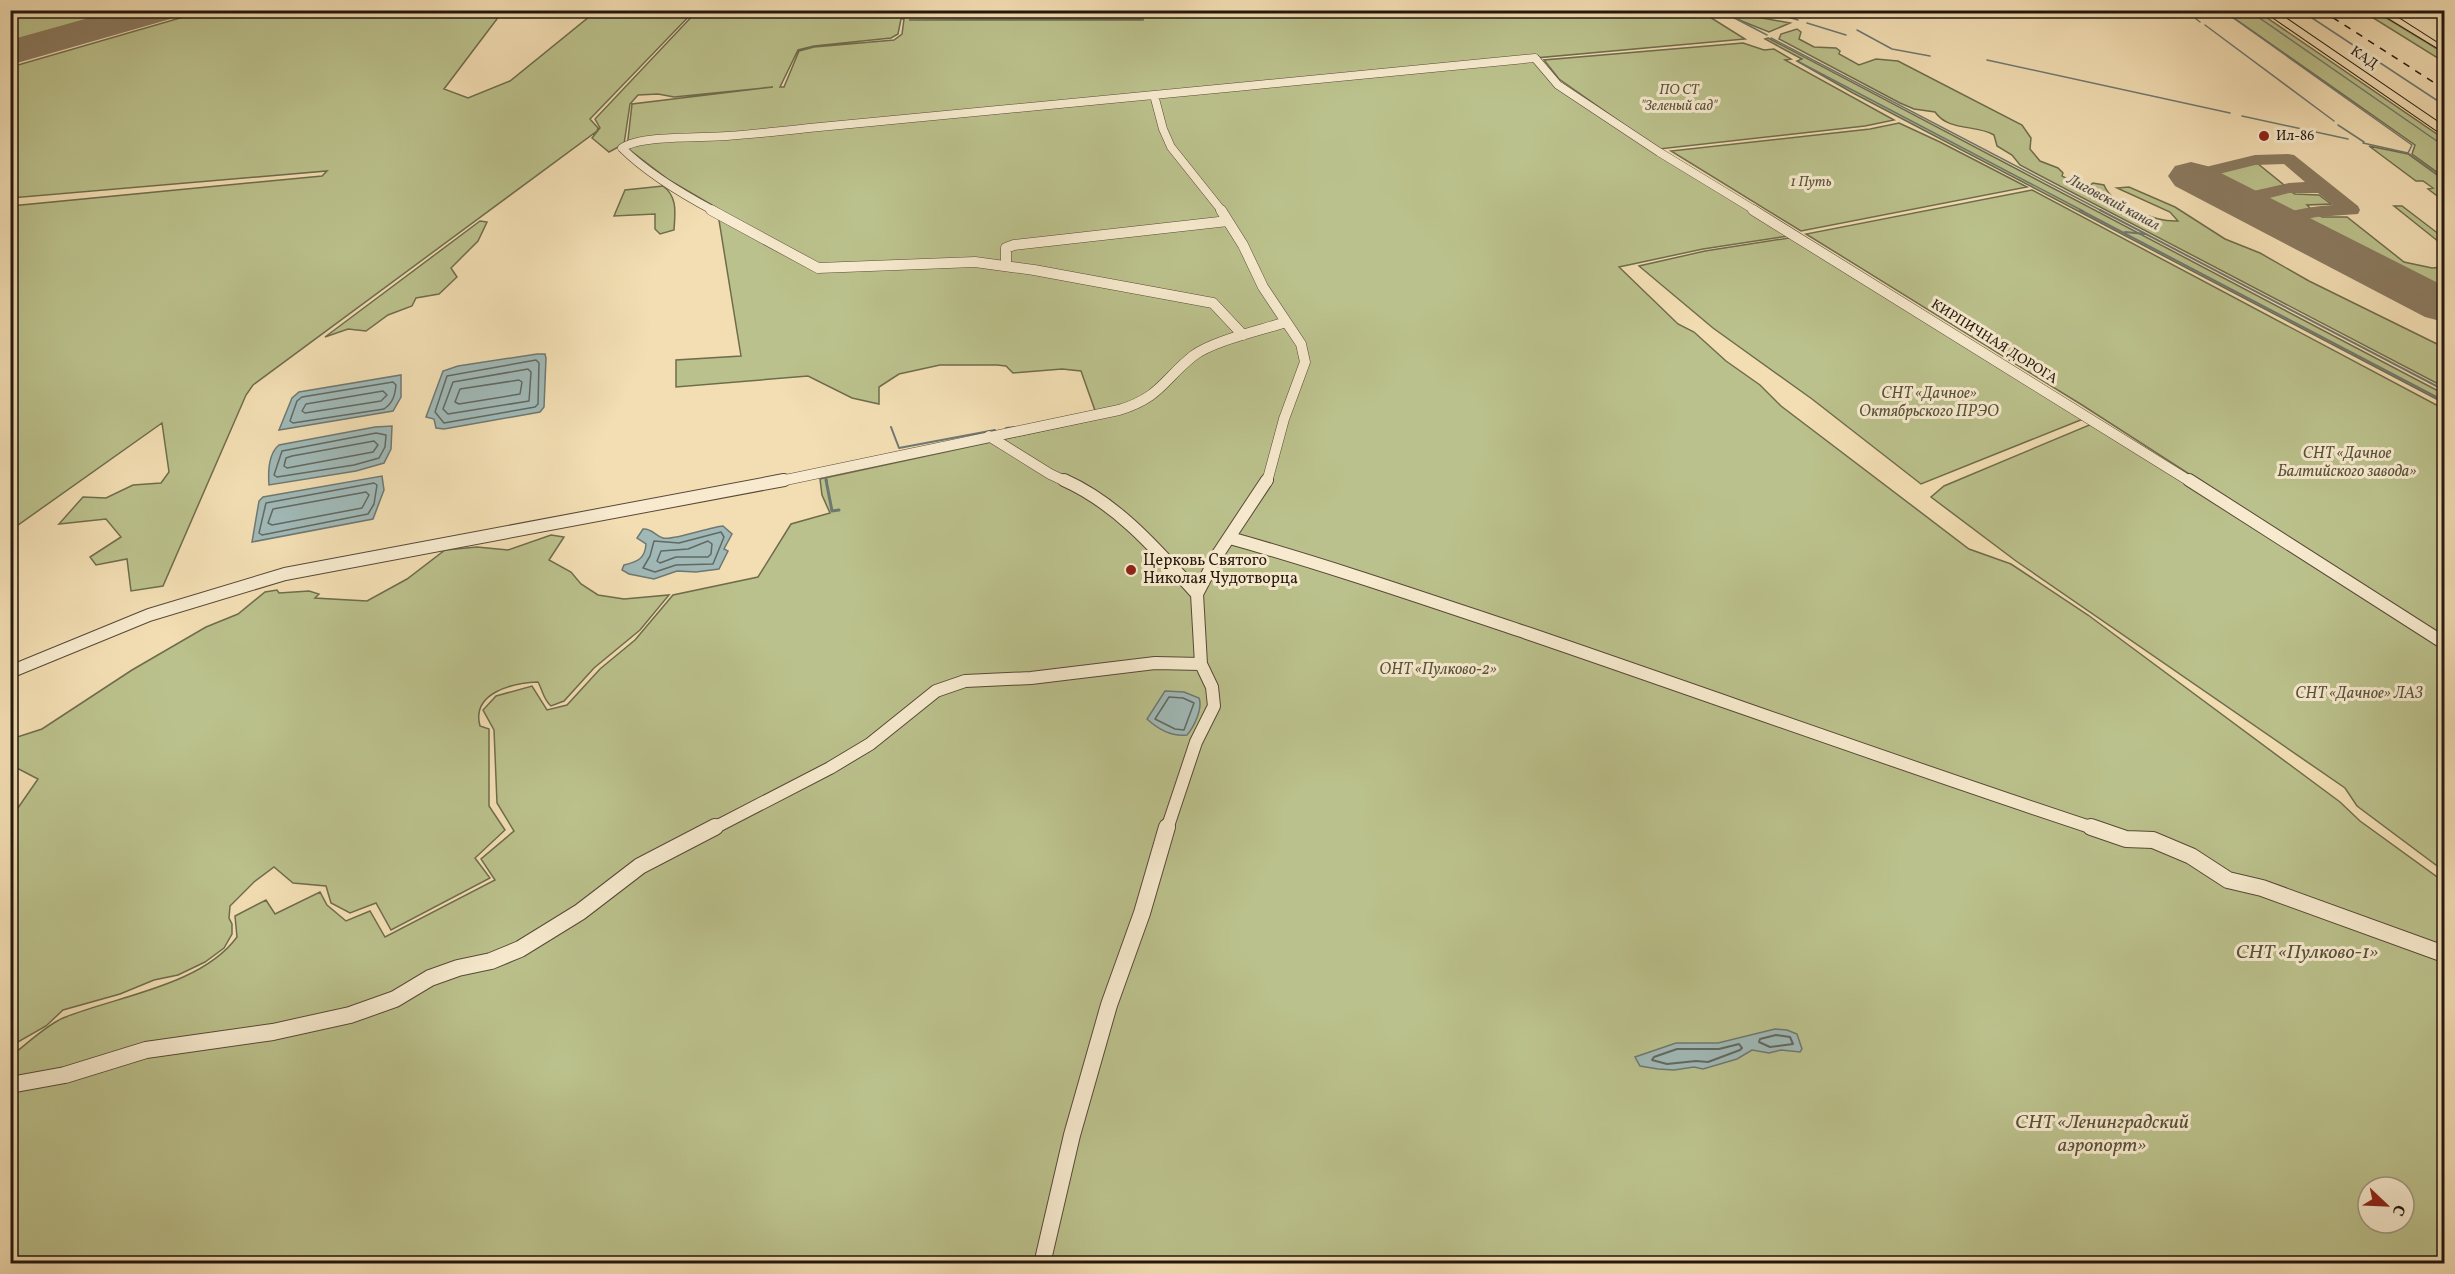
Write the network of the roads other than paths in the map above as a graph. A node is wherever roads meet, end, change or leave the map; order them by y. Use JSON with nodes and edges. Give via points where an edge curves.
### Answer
{"nodes":[{"id":1,"x":2267,"y":10,"type":"edge"},
{"id":2,"x":2283,"y":10,"type":"edge"},
{"id":3,"x":2379,"y":10,"type":"edge"},
{"id":4,"x":2386,"y":10,"type":"edge"},
{"id":5,"x":2445,"y":48,"type":"edge"},
{"id":6,"x":1154,"y":95,"type":"junction"},
{"id":7,"x":2445,"y":119,"type":"edge"},
{"id":8,"x":2445,"y":131,"type":"edge"},
{"id":9,"x":1228,"y":221,"type":"junction"},
{"id":10,"x":1006,"y":266,"type":"junction"},
{"id":11,"x":1286,"y":322,"type":"junction"},
{"id":12,"x":1243,"y":335,"type":"junction"},
{"id":13,"x":989,"y":436,"type":"junction"},
{"id":14,"x":1230,"y":538,"type":"junction"},
{"id":15,"x":1197,"y":594,"type":"junction"},
{"id":16,"x":2445,"y":643,"type":"edge"},
{"id":17,"x":1202,"y":664,"type":"junction"},
{"id":18,"x":10,"y":672,"type":"edge"},
{"id":19,"x":2445,"y":954,"type":"edge"},
{"id":20,"x":10,"y":1085,"type":"edge"},
{"id":21,"x":1042,"y":1263,"type":"edge"}],
"edges":[{"from":1,"to":8,"type":"highway","name":"КАД"},
{"from":2,"to":7,"type":"highway","name":"КАД"},
{"from":3,"to":5,"type":"main road"},
{"from":4,"to":5,"type":"main road"},
{"from":6,"to":9,"type":"street","via":[[1171,147]]},
{"from":6,"to":10,"type":"street","via":[[654,140],[622,148],[686,196],[818,268],[961,262]]},
{"from":6,"to":16,"type":"street","name":"КИРПИЧНАЯ ДОРОГА","via":[[1535,58],[1558,85],[1659,152],[2076,408]]},
{"from":9,"to":10,"type":"street","via":[[1014,245],[1006,248]]},
{"from":9,"to":11,"type":"street"},
{"from":10,"to":12,"type":"street","via":[[1213,303]]},
{"from":11,"to":12,"type":"street"},
{"from":11,"to":14,"type":"street","via":[[1303,351],[1302,375],[1284,419],[1267,481]]},
{"from":12,"to":13,"type":"street","via":[[1194,355],[1170,381],[1138,404]]},
{"from":13,"to":15,"type":"street","via":[[1110,507]]},
{"from":13,"to":18,"type":"street","via":[[822,472],[285,574],[149,615]]},
{"from":14,"to":15,"type":"street"},
{"from":14,"to":19,"type":"street","via":[[1320,563],[2115,835],[2153,840],[2192,856],[2228,880],[2262,888]]},
{"from":15,"to":17,"type":"street"},
{"from":17,"to":20,"type":"street","via":[[1155,663],[1031,678],[965,681],[936,691],[870,744],[640,866],[580,912],[520,949],[430,978],[395,999],[350,1015],[273,1032],[146,1050],[65,1075]]},
{"from":17,"to":21,"type":"street","via":[[1212,687],[1214,706],[1196,742],[1109,1005],[1079,1107]]}]}
